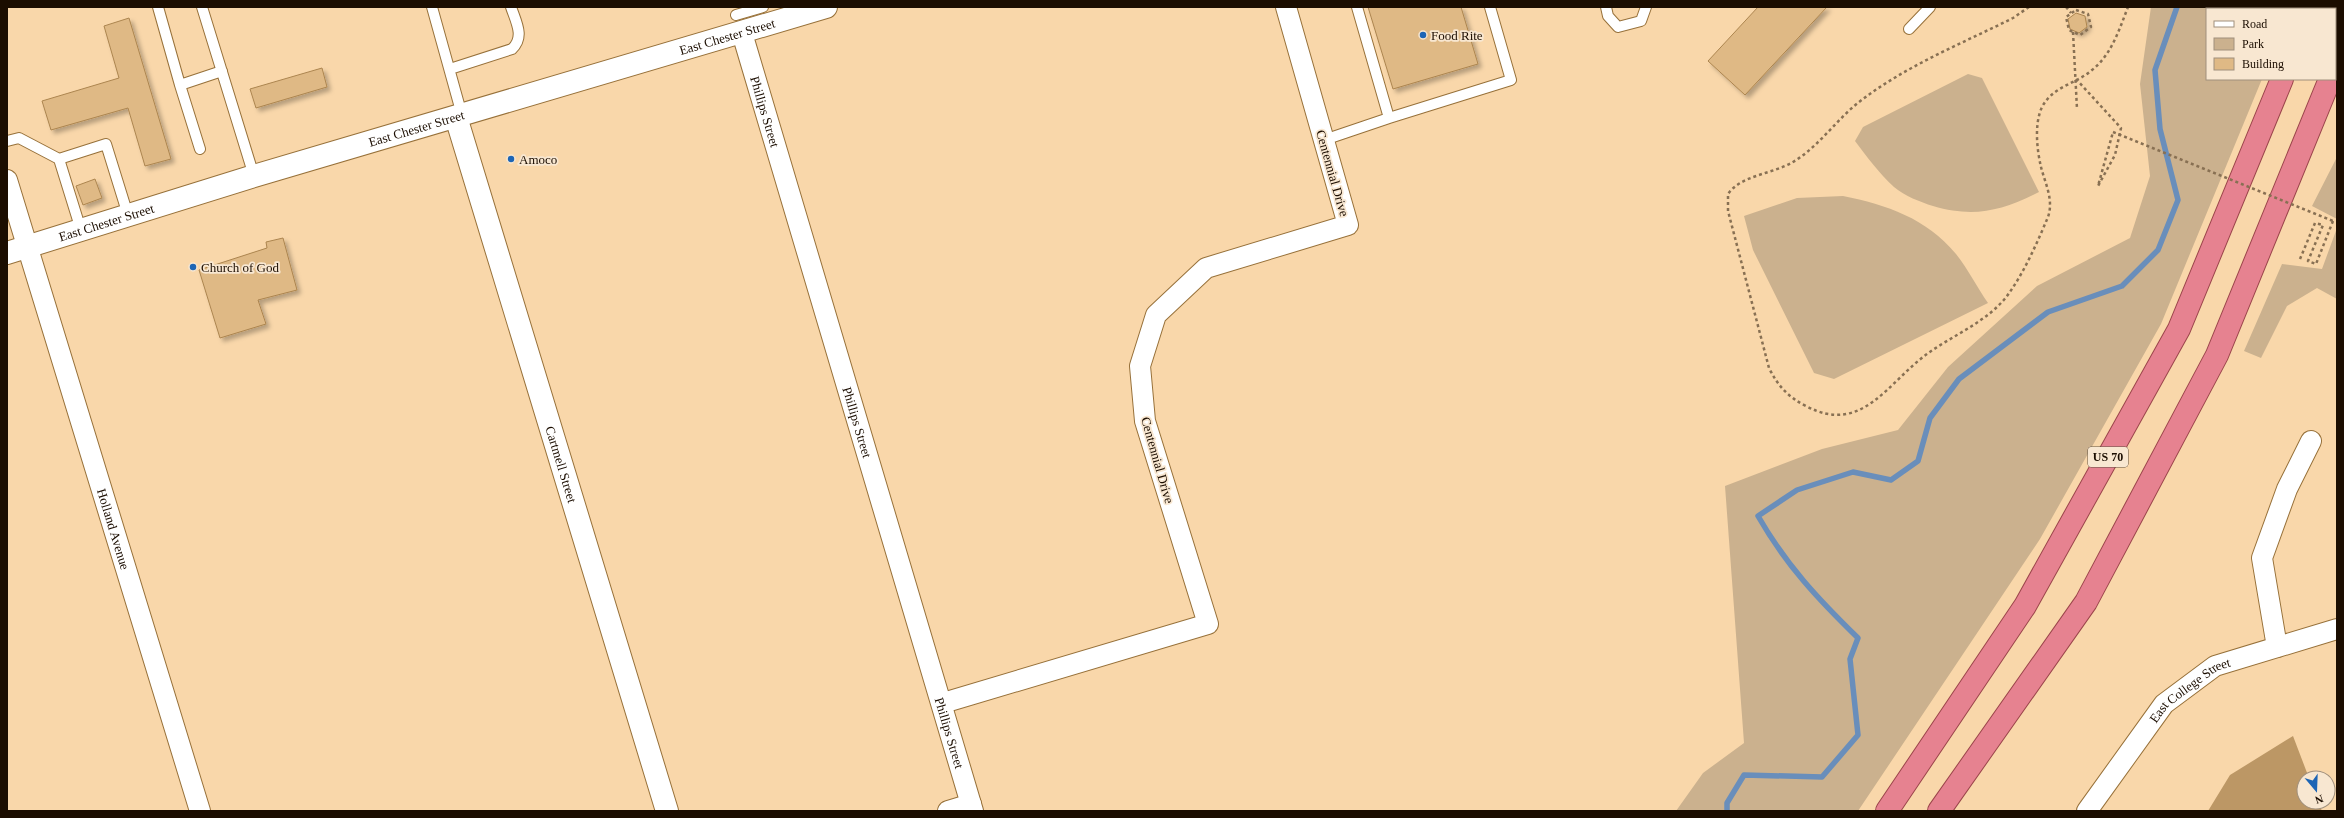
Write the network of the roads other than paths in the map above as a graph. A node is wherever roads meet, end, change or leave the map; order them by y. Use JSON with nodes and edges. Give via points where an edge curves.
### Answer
{"nodes":[{"id":1,"x":158,"y":7,"type":"edge"},
{"id":2,"x":202,"y":7,"type":"edge"},
{"id":3,"x":432,"y":7,"type":"edge"},
{"id":4,"x":511,"y":7,"type":"edge"},
{"id":5,"x":763,"y":7,"type":"edge"},
{"id":6,"x":826,"y":7,"type":"edge"},
{"id":7,"x":1286,"y":7,"type":"edge"},
{"id":8,"x":1357,"y":7,"type":"edge"},
{"id":9,"x":1490,"y":7,"type":"edge"},
{"id":10,"x":1606,"y":7,"type":"edge"},
{"id":11,"x":1646,"y":7,"type":"edge"},
{"id":12,"x":1930,"y":7,"type":"edge"},
{"id":13,"x":737,"y":18,"type":"edge"},
{"id":14,"x":1909,"y":29,"type":"dead end"},
{"id":15,"x":450,"y":70,"type":"junction"},
{"id":16,"x":222,"y":71,"type":"junction"},
{"id":17,"x":2282,"y":80,"type":"edge"},
{"id":18,"x":2330,"y":80,"type":"edge"},
{"id":19,"x":180,"y":85,"type":"junction"},
{"id":20,"x":459,"y":116,"type":"junction"},
{"id":21,"x":1389,"y":118,"type":"junction"},
{"id":22,"x":1324,"y":140,"type":"junction"},
{"id":23,"x":7,"y":141,"type":"edge"},
{"id":24,"x":200,"y":149,"type":"dead end"},
{"id":25,"x":58,"y":159,"type":"junction"},
{"id":26,"x":254,"y":176,"type":"junction"},
{"id":27,"x":7,"y":180,"type":"edge"},
{"id":28,"x":128,"y":215,"type":"junction"},
{"id":29,"x":81,"y":230,"type":"junction"},
{"id":30,"x":29,"y":247,"type":"junction"},
{"id":31,"x":7,"y":253,"type":"edge"},
{"id":32,"x":2311,"y":441,"type":"dead end"},
{"id":33,"x":2337,"y":629,"type":"edge"},
{"id":34,"x":2277,"y":648,"type":"junction"},
{"id":35,"x":942,"y":703,"type":"junction"},
{"id":36,"x":972,"y":807,"type":"edge"},
{"id":37,"x":200,"y":811,"type":"edge"},
{"id":38,"x":667,"y":811,"type":"edge"},
{"id":39,"x":948,"y":811,"type":"edge"},
{"id":40,"x":1887,"y":811,"type":"edge"},
{"id":41,"x":1940,"y":811,"type":"edge"},
{"id":42,"x":2087,"y":811,"type":"edge"}],
"edges":[{"from":1,"to":19,"type":"lane"},
{"from":2,"to":16,"type":"lane"},
{"from":3,"to":15,"type":"lane"},
{"from":4,"to":15,"type":"lane","via":[[520,36],[519,43],[512,49]]},
{"from":5,"to":13,"type":"lane"},
{"from":6,"to":13,"type":"main road","name":"East Chester Street"},
{"from":7,"to":22,"type":"street","name":"Centennial Drive"},
{"from":8,"to":21,"type":"lane"},
{"from":9,"to":21,"type":"lane","via":[[1511,80]]},
{"from":10,"to":11,"type":"lane","via":[[1608,16],[1618,27],[1641,21]]},
{"from":12,"to":14,"type":"lane"},
{"from":13,"to":20,"type":"main road","name":"East Chester Street"},
{"from":13,"to":35,"type":"street","name":"Phillips Street"},
{"from":15,"to":20,"type":"lane"},
{"from":16,"to":19,"type":"lane"},
{"from":16,"to":26,"type":"lane"},
{"from":17,"to":40,"type":"highway","number":"US 70","via":[[2179,329],[2025,606]]},
{"from":18,"to":41,"type":"highway","via":[[2218,355],[2086,602]]},
{"from":19,"to":24,"type":"lane"},
{"from":20,"to":26,"type":"main road","name":"East Chester Street"},
{"from":20,"to":38,"type":"main road","name":"Cartmell Street"},
{"from":21,"to":22,"type":"lane"},
{"from":22,"to":35,"type":"street","name":"Centennial Drive","via":[[1348,225],[1206,268],[1156,315],[1140,366],[1145,421],[1208,624]]},
{"from":23,"to":25,"type":"lane","via":[[18,138]]},
{"from":25,"to":28,"type":"lane","via":[[106,144]]},
{"from":25,"to":29,"type":"lane"},
{"from":26,"to":28,"type":"main road","name":"East Chester Street"},
{"from":27,"to":30,"type":"street","name":"Holland Avenue"},
{"from":28,"to":29,"type":"main road","name":"East Chester Street"},
{"from":29,"to":30,"type":"main road","name":"East Chester Street"},
{"from":30,"to":31,"type":"main road","name":"East Chester Street"},
{"from":30,"to":37,"type":"street","name":"Holland Avenue"},
{"from":32,"to":34,"type":"street","via":[[2287,489],[2262,558]]},
{"from":33,"to":34,"type":"street","name":"East College Street"},
{"from":34,"to":42,"type":"street","name":"East College Street","via":[[2216,666],[2164,704]]},
{"from":35,"to":36,"type":"street","name":"Phillips Street"},
{"from":36,"to":39,"type":"street"}]}
